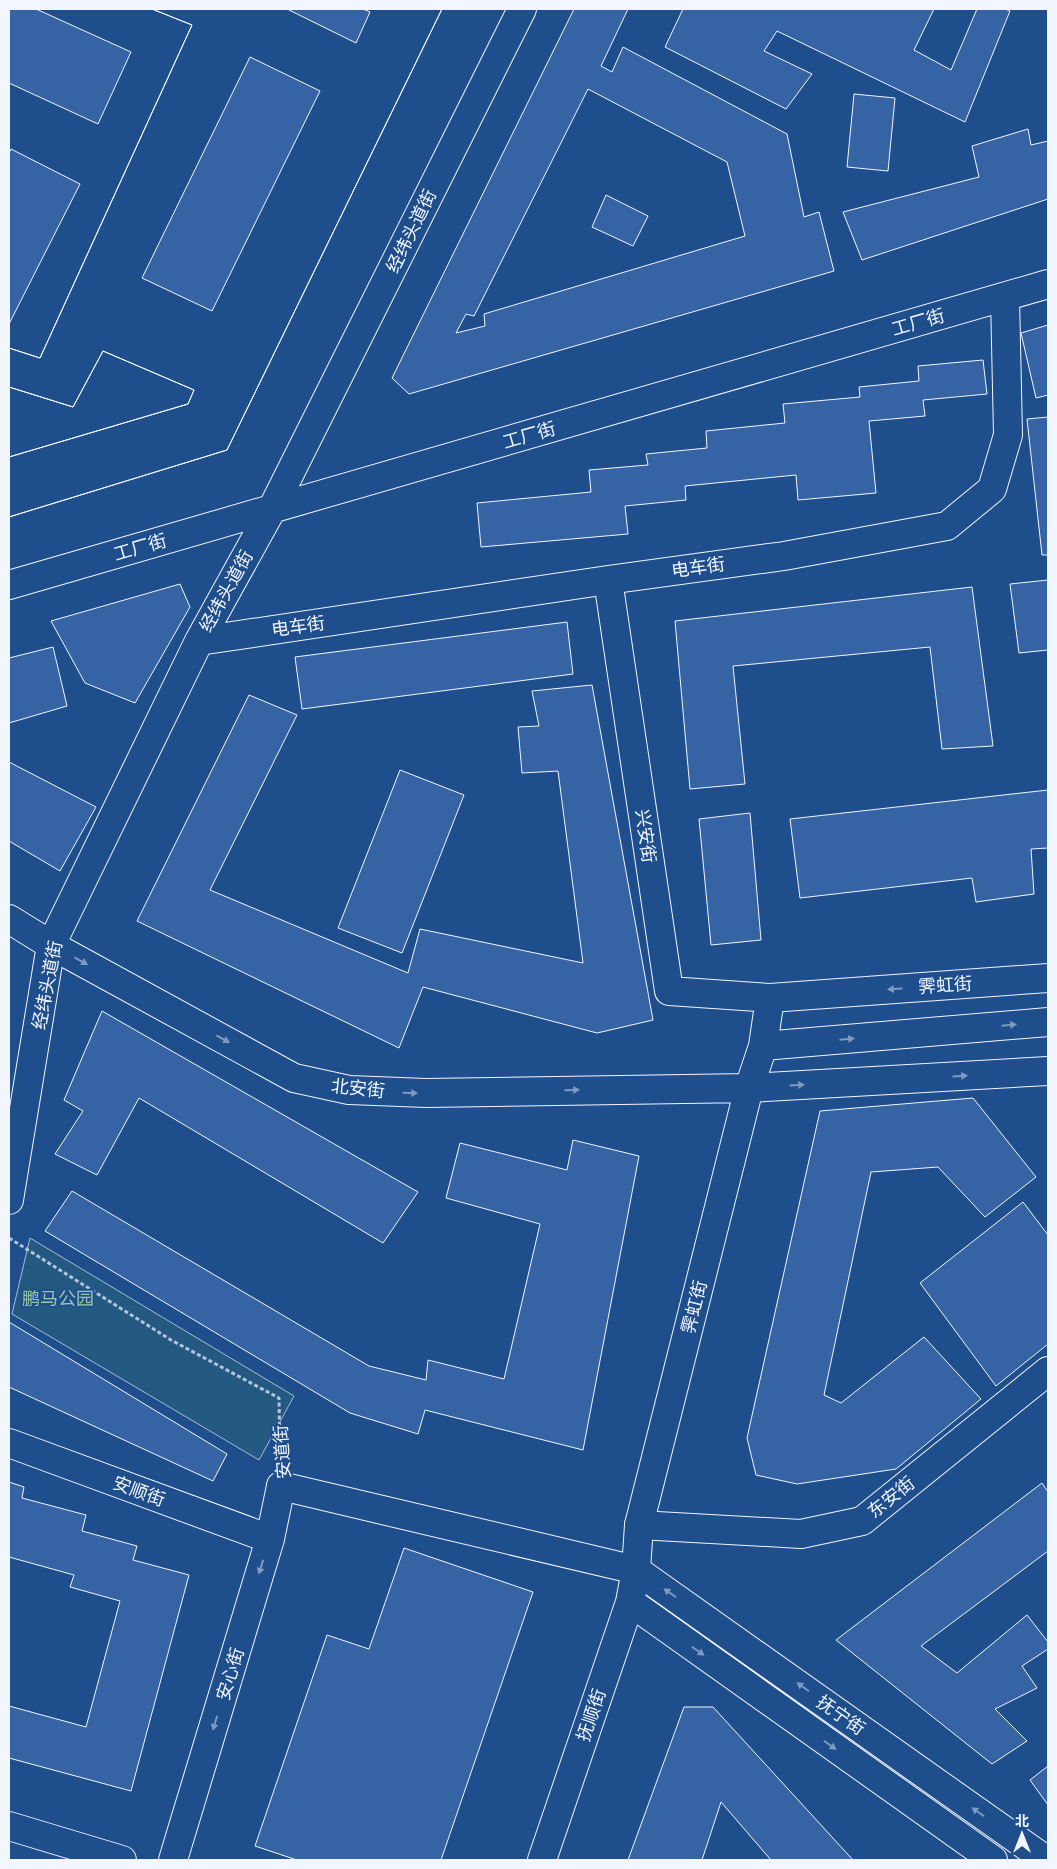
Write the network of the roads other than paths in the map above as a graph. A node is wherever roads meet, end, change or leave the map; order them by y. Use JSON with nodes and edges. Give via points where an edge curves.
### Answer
{"nodes":[{"id":1,"x":522,"y":9,"type":"edge"},
{"id":2,"x":1048,"y":284,"type":"edge"},
{"id":3,"x":1006,"y":297,"type":"junction"},
{"id":4,"x":272,"y":509,"type":"junction"},
{"id":5,"x":608,"y":580,"type":"junction"},
{"id":6,"x":9,"y":585,"type":"edge"},
{"id":7,"x":199,"y":640,"type":"junction"},
{"id":8,"x":9,"y":919,"type":"edge"},
{"id":9,"x":52,"y":945,"type":"junction"},
{"id":10,"x":1048,"y":978,"type":"edge"},
{"id":11,"x":770,"y":998,"type":"junction"},
{"id":12,"x":1048,"y":1022,"type":"edge"},
{"id":13,"x":763,"y":1046,"type":"junction"},
{"id":14,"x":1048,"y":1071,"type":"edge"},
{"id":15,"x":749,"y":1088,"type":"junction"},
{"id":16,"x":9,"y":1200,"type":"edge"},
{"id":17,"x":1048,"y":1371,"type":"edge"},
{"id":18,"x":9,"y":1443,"type":"edge"},
{"id":19,"x":281,"y":1486,"type":"joint"},
{"id":20,"x":639,"y":1525,"type":"junction"},
{"id":21,"x":270,"y":1539,"type":"junction"},
{"id":22,"x":636,"y":1570,"type":"junction"},
{"id":23,"x":630,"y":1602,"type":"junction"},
{"id":24,"x":9,"y":1826,"type":"edge"},
{"id":25,"x":122,"y":1860,"type":"edge"},
{"id":26,"x":173,"y":1860,"type":"edge"},
{"id":27,"x":542,"y":1860,"type":"edge"},
{"id":28,"x":993,"y":1860,"type":"edge"},
{"id":29,"x":1046,"y":1860,"type":"edge"}],
"edges":[{"from":1,"to":4,"type":"street","name":"经纬头道街"},
{"from":2,"to":3,"type":"street","name":"工厂街"},
{"from":3,"to":4,"type":"street","name":"工厂街"},
{"from":3,"to":5,"type":"street","name":"电车街","via":[[1008,435],[992,489],[947,526],[784,556]]},
{"from":4,"to":6,"type":"street","name":"工厂街"},
{"from":4,"to":7,"type":"street","name":"经纬头道街"},
{"from":5,"to":7,"type":"street","name":"电车街"},
{"from":5,"to":11,"type":"street","name":"兴安街","via":[[668,991]]},
{"from":7,"to":9,"type":"street","name":"经纬头道街"},
{"from":8,"to":9,"type":"street","name":"北安街"},
{"from":9,"to":15,"type":"street","name":"北安街","one_way":true,"via":[[294,1078],[350,1090],[426,1093]]},
{"from":9,"to":16,"type":"street","name":"经纬头道街"},
{"from":10,"to":11,"type":"street","name":"霁虹街","one_way":true},
{"from":11,"to":13,"type":"street","name":"霁虹街"},
{"from":13,"to":12,"type":"street","one_way":true},
{"from":13,"to":15,"type":"street","name":"霁虹街"},
{"from":15,"to":14,"type":"street","name":"北安街","one_way":true},
{"from":15,"to":20,"type":"street","name":"霁虹街"},
{"from":17,"to":20,"type":"street","name":"东安街","via":[[862,1521],[801,1534]]},
{"from":18,"to":21,"type":"street","name":"安顺街"},
{"from":19,"to":21,"type":"street","name":"安心街"},
{"from":19,"to":22,"type":"street","name":"安道街"},
{"from":20,"to":22,"type":"street","name":"霁虹街"},
{"from":21,"to":26,"type":"street","name":"安心街","one_way":true},
{"from":22,"to":23,"type":"street","name":"抚顺街"},
{"from":29,"to":22,"type":"street","name":"抚宁街","one_way":true},
{"from":23,"to":27,"type":"street","name":"抚顺街"},
{"from":23,"to":28,"type":"street","name":"抚宁街","one_way":true},
{"from":24,"to":25,"type":"street"}]}
